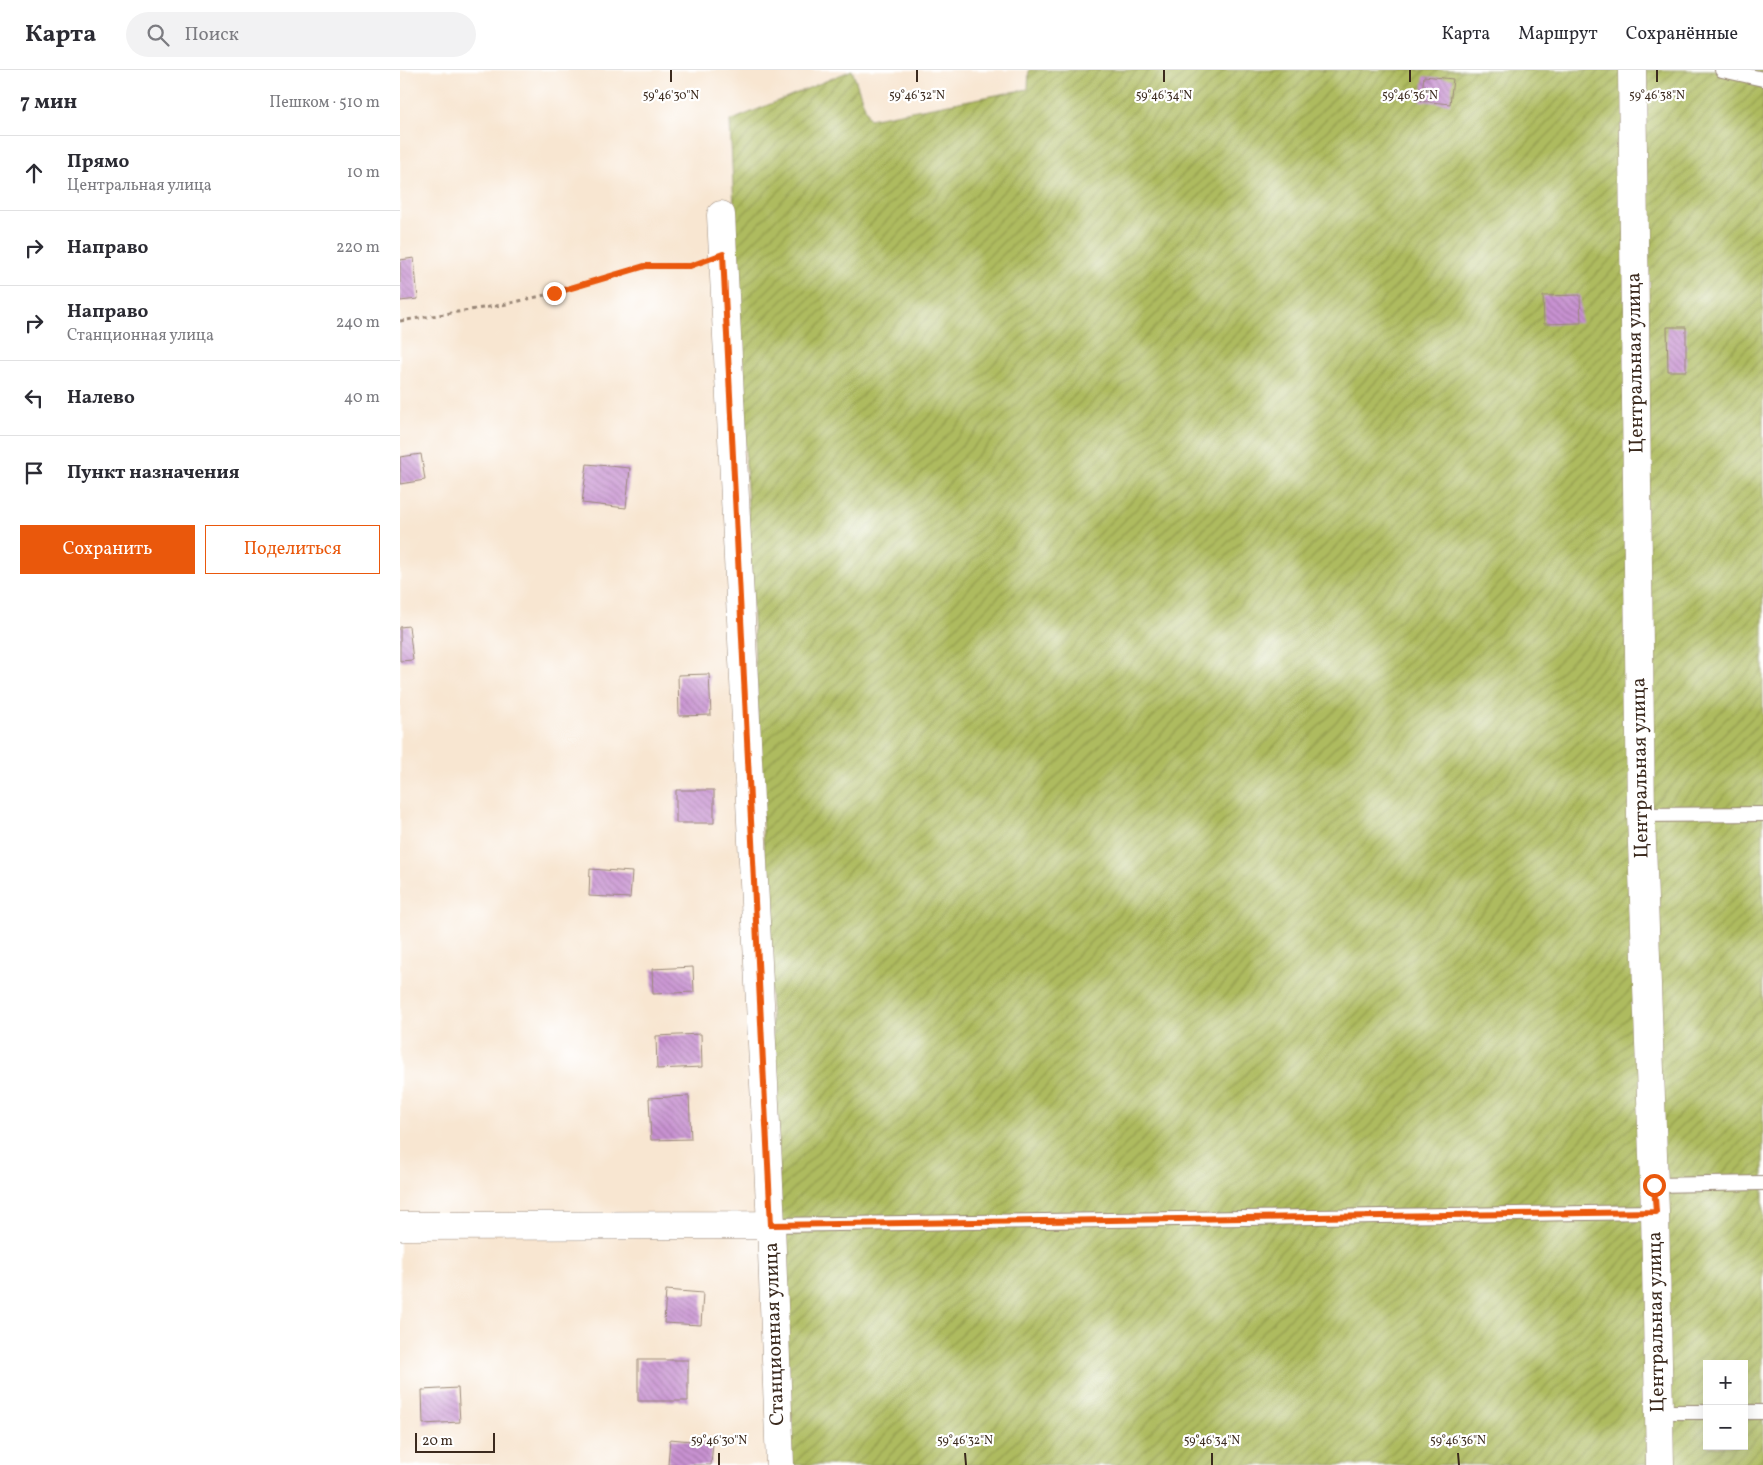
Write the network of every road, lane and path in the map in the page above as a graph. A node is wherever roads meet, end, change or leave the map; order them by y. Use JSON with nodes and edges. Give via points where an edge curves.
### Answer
{"nodes":[{"id":1,"x":1632,"y":70,"type":"edge"},
{"id":2,"x":1722,"y":70,"type":"edge"},
{"id":3,"x":1763,"y":79,"type":"edge"},
{"id":4,"x":721,"y":215,"type":"dead end"},
{"id":5,"x":723,"y":254,"type":"junction"},
{"id":6,"x":400,"y":321,"type":"edge"},
{"id":7,"x":1763,"y":814,"type":"edge"},
{"id":8,"x":1641,"y":815,"type":"junction"},
{"id":9,"x":1763,"y":1183,"type":"edge"},
{"id":10,"x":1654,"y":1185,"type":"junction"},
{"id":11,"x":1656,"y":1212,"type":"junction"},
{"id":12,"x":771,"y":1225,"type":"junction"},
{"id":13,"x":400,"y":1226,"type":"edge"},
{"id":14,"x":1659,"y":1412,"type":"junction"},
{"id":15,"x":1703,"y":1412,"type":"edge"},
{"id":16,"x":1748,"y":1412,"type":"edge"},
{"id":17,"x":1763,"y":1412,"type":"edge"},
{"id":18,"x":780,"y":1465,"type":"edge"},
{"id":19,"x":1660,"y":1465,"type":"edge"}],
"edges":[{"from":1,"to":8,"type":"street","name":"Центральная улица"},
{"from":2,"to":3,"type":"lane"},
{"from":4,"to":5,"type":"street","name":"Станционная улица"},
{"from":5,"to":6,"type":"path","via":[[690,266],[645,266],[502,306]]},
{"from":5,"to":12,"type":"street","name":"Станционная улица"},
{"from":7,"to":8,"type":"lane"},
{"from":8,"to":10,"type":"street","name":"Центральная улица"},
{"from":9,"to":10,"type":"lane"},
{"from":10,"to":11,"type":"street","name":"Центральная улица"},
{"from":11,"to":12,"type":"lane"},
{"from":11,"to":14,"type":"street","name":"Центральная улица"},
{"from":12,"to":13,"type":"street"},
{"from":12,"to":18,"type":"street","name":"Станционная улица"},
{"from":14,"to":15,"type":"lane"},
{"from":14,"to":19,"type":"street","name":"Центральная улица"},
{"from":16,"to":17,"type":"lane"}]}
